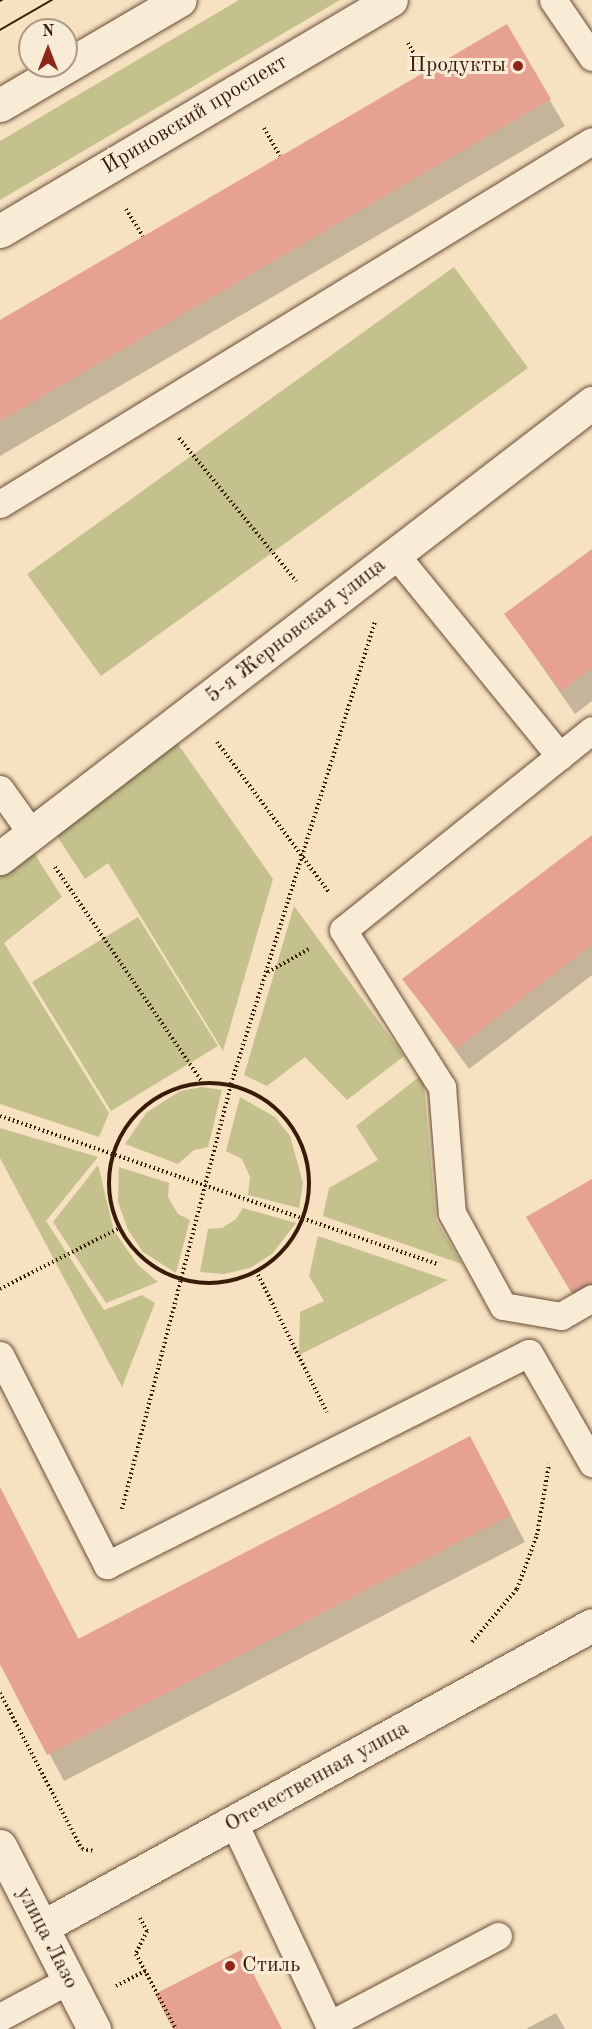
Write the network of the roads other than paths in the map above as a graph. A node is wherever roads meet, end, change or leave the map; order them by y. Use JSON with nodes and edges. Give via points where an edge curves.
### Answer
{"nodes":[{"id":1,"x":180,"y":0,"type":"edge"},
{"id":2,"x":391,"y":0,"type":"edge"},
{"id":3,"x":553,"y":0,"type":"edge"},
{"id":4,"x":592,"y":57,"type":"edge"},
{"id":5,"x":0,"y":105,"type":"edge"},
{"id":6,"x":592,"y":141,"type":"edge"},
{"id":7,"x":0,"y":231,"type":"edge"},
{"id":8,"x":592,"y":403,"type":"edge"},
{"id":9,"x":0,"y":504,"type":"edge"},
{"id":10,"x":395,"y":554,"type":"junction"},
{"id":11,"x":592,"y":730,"type":"edge"},
{"id":12,"x":560,"y":756,"type":"junction"},
{"id":13,"x":0,"y":789,"type":"edge"},
{"id":14,"x":32,"y":834,"type":"junction"},
{"id":15,"x":0,"y":858,"type":"edge"},
{"id":16,"x":592,"y":1298,"type":"edge"},
{"id":17,"x":0,"y":1355,"type":"edge"},
{"id":18,"x":592,"y":1463,"type":"edge"},
{"id":19,"x":590,"y":1631,"type":"edge"},
{"id":20,"x":234,"y":1823,"type":"junction"},
{"id":21,"x":0,"y":1846,"type":"edge"},
{"id":22,"x":42,"y":1927,"type":"junction"},
{"id":23,"x":498,"y":1936,"type":"dead end"},
{"id":24,"x":69,"y":1980,"type":"junction"},
{"id":25,"x":0,"y":2017,"type":"edge"},
{"id":26,"x":330,"y":2027,"type":"edge"},
{"id":27,"x":94,"y":2029,"type":"edge"}],
"edges":[{"from":1,"to":5,"type":"street"},
{"from":2,"to":7,"type":"street","name":"Ириновский проспект"},
{"from":3,"to":4,"type":"lane"},
{"from":6,"to":9,"type":"lane"},
{"from":8,"to":10,"type":"street","name":"5-я Жерновская улица"},
{"from":10,"to":12,"type":"lane"},
{"from":10,"to":14,"type":"street","name":"5-я Жерновская улица"},
{"from":11,"to":12,"type":"lane"},
{"from":12,"to":16,"type":"lane","via":[[343,930],[442,1087],[452,1213],[503,1306],[561,1316]]},
{"from":13,"to":14,"type":"lane"},
{"from":14,"to":15,"type":"street","name":"5-я Жерновская улица"},
{"from":17,"to":18,"type":"lane","via":[[107,1565],[529,1353]]},
{"from":19,"to":20,"type":"street","name":"Отечественная улица"},
{"from":20,"to":22,"type":"street","name":"Отечественная улица"},
{"from":20,"to":26,"type":"lane"},
{"from":21,"to":22,"type":"street","name":"улица Лазо"},
{"from":22,"to":24,"type":"street","name":"улица Лазо"},
{"from":23,"to":26,"type":"lane"},
{"from":24,"to":25,"type":"lane"},
{"from":24,"to":27,"type":"street","name":"улица Лазо"}]}
